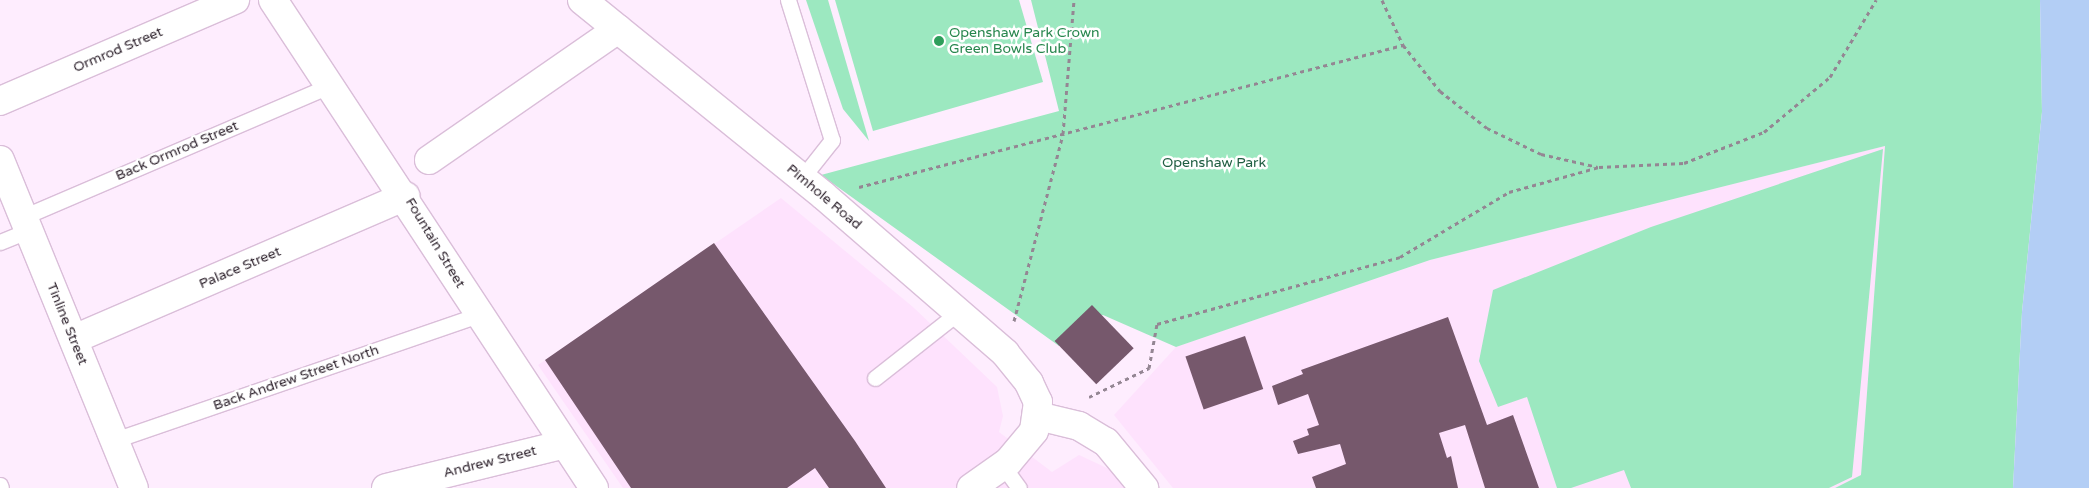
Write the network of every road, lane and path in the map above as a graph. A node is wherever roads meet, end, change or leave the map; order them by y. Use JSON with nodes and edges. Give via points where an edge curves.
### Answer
{"nodes":[{"id":1,"x":235,"y":0,"type":"edge"},
{"id":2,"x":273,"y":0,"type":"edge"},
{"id":3,"x":582,"y":0,"type":"edge"},
{"id":4,"x":788,"y":0,"type":"edge"},
{"id":5,"x":1074,"y":0,"type":"edge"},
{"id":6,"x":1382,"y":0,"type":"edge"},
{"id":7,"x":1876,"y":0,"type":"edge"},
{"id":8,"x":618,"y":29,"type":"junction"},
{"id":9,"x":1403,"y":45,"type":"junction"},
{"id":10,"x":331,"y":85,"type":"junction"},
{"id":11,"x":0,"y":101,"type":"edge"},
{"id":12,"x":1063,"y":134,"type":"junction"},
{"id":13,"x":0,"y":160,"type":"edge"},
{"id":14,"x":429,"y":160,"type":"dead end"},
{"id":15,"x":1599,"y":167,"type":"junction"},
{"id":16,"x":802,"y":178,"type":"junction"},
{"id":17,"x":406,"y":196,"type":"junction"},
{"id":18,"x":824,"y":196,"type":"junction"},
{"id":19,"x":26,"y":224,"type":"junction"},
{"id":20,"x":0,"y":242,"type":"edge"},
{"id":21,"x":959,"y":312,"type":"junction"},
{"id":22,"x":478,"y":315,"type":"junction"},
{"id":23,"x":74,"y":339,"type":"junction"},
{"id":24,"x":1005,"y":353,"type":"junction"},
{"id":25,"x":875,"y":378,"type":"dead end"},
{"id":26,"x":1038,"y":416,"type":"junction"},
{"id":27,"x":1079,"y":426,"type":"junction"},
{"id":28,"x":115,"y":440,"type":"junction"},
{"id":29,"x":565,"y":444,"type":"junction"},
{"id":30,"x":1003,"y":466,"type":"junction"},
{"id":31,"x":134,"y":488,"type":"edge"},
{"id":32,"x":386,"y":488,"type":"edge"},
{"id":33,"x":594,"y":488,"type":"edge"},
{"id":34,"x":970,"y":488,"type":"edge"},
{"id":35,"x":1019,"y":488,"type":"edge"},
{"id":36,"x":1144,"y":488,"type":"edge"}],
"edges":[{"from":1,"to":11,"type":"street","name":"Ormrod Street"},
{"from":2,"to":10,"type":"street","name":"Fountain Street"},
{"from":3,"to":8,"type":"street","name":"Pimhole Road"},
{"from":4,"to":16,"type":"lane","via":[[832,140]]},
{"from":5,"to":12,"type":"path"},
{"from":6,"to":9,"type":"path"},
{"from":7,"to":15,"type":"path","via":[[1830,78],[1764,132],[1684,163]]},
{"from":8,"to":14,"type":"street"},
{"from":8,"to":16,"type":"street","name":"Pimhole Road"},
{"from":9,"to":12,"type":"path"},
{"from":9,"to":15,"type":"path","via":[[1440,91],[1487,128],[1541,154]]},
{"from":10,"to":17,"type":"street","name":"Fountain Street"},
{"from":10,"to":19,"type":"lane","name":"Back Ormrod Street"},
{"from":12,"to":18,"type":"path"},
{"from":12,"to":24,"type":"path"},
{"from":13,"to":19,"type":"street","name":"Tinline Street"},
{"from":15,"to":27,"type":"path","via":[[1509,192],[1400,257],[1157,324],[1149,368],[1089,396],[1091,410]]},
{"from":16,"to":18,"type":"street","name":"Pimhole Road"},
{"from":17,"to":22,"type":"street","name":"Fountain Street"},
{"from":17,"to":23,"type":"street","name":"Palace Street"},
{"from":18,"to":21,"type":"street","name":"Pimhole Road"},
{"from":19,"to":20,"type":"lane","name":"Back Ormrod Street"},
{"from":19,"to":23,"type":"street","name":"Tinline Street"},
{"from":21,"to":24,"type":"street","name":"Pimhole Road"},
{"from":21,"to":25,"type":"lane"},
{"from":22,"to":28,"type":"lane","name":"Back Andrew Street North"},
{"from":22,"to":29,"type":"street","name":"Fountain Street"},
{"from":23,"to":28,"type":"street","name":"Tinline Street"},
{"from":24,"to":26,"type":"street","name":"Pimhole Road","via":[[1033,390]]},
{"from":26,"to":27,"type":"street"},
{"from":26,"to":30,"type":"street","via":[[1031,436]]},
{"from":27,"to":36,"type":"street","via":[[1106,442]]},
{"from":28,"to":31,"type":"street","name":"Tinline Street"},
{"from":29,"to":32,"type":"street","name":"Andrew Street"},
{"from":29,"to":33,"type":"street","name":"Fountain Street"},
{"from":30,"to":34,"type":"street"},
{"from":30,"to":35,"type":"lane"}]}
